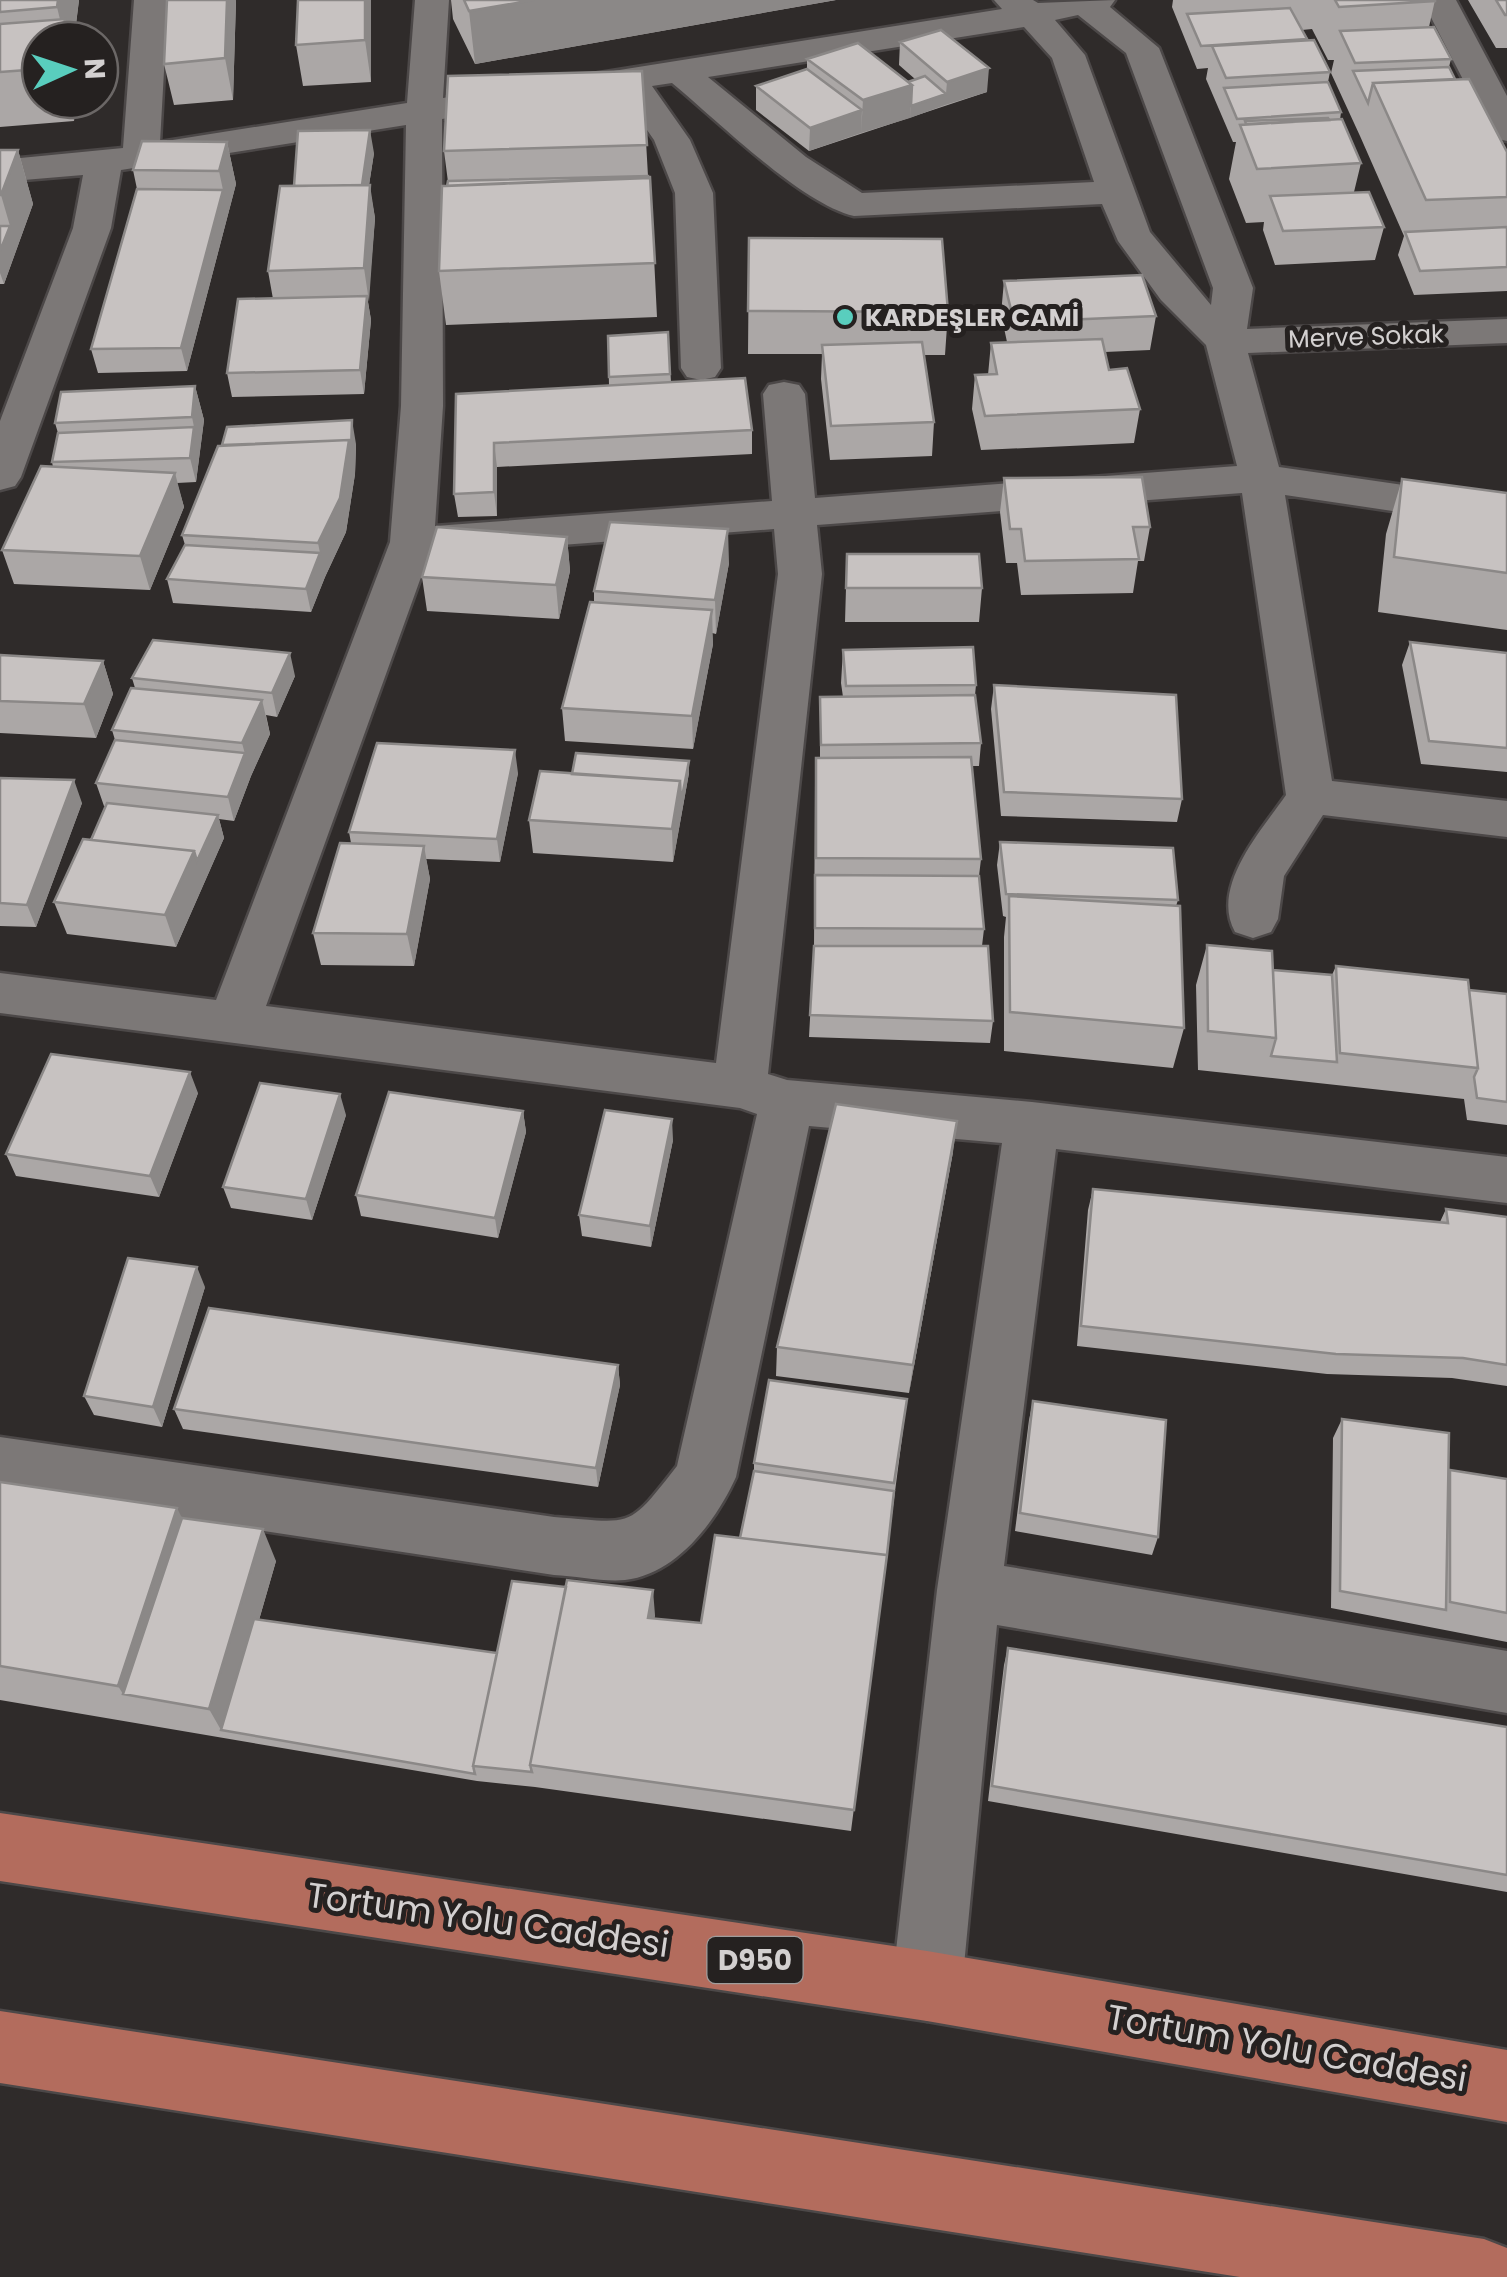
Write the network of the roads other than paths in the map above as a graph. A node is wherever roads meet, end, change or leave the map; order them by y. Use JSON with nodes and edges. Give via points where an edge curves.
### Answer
{"nodes":[{"id":1,"x":151,"y":0,"type":"edge"},
{"id":2,"x":432,"y":0,"type":"edge"},
{"id":3,"x":1439,"y":0,"type":"edge"},
{"id":4,"x":1088,"y":2,"type":"edge"},
{"id":5,"x":1022,"y":8,"type":"edge"},
{"id":6,"x":681,"y":72,"type":"junction"},
{"id":7,"x":630,"y":80,"type":"junction"},
{"id":8,"x":424,"y":113,"type":"junction"},
{"id":9,"x":1507,"y":130,"type":"edge"},
{"id":10,"x":122,"y":158,"type":"junction"},
{"id":11,"x":0,"y":171,"type":"edge"},
{"id":12,"x":1117,"y":192,"type":"junction"},
{"id":13,"x":1507,"y":330,"type":"edge"},
{"id":14,"x":1225,"y":342,"type":"junction"},
{"id":15,"x":701,"y":368,"type":"dead end"},
{"id":16,"x":784,"y":394,"type":"dead end"},
{"id":17,"x":0,"y":477,"type":"edge"},
{"id":18,"x":1261,"y":478,"type":"junction"},
{"id":19,"x":797,"y":512,"type":"junction"},
{"id":20,"x":1507,"y":514,"type":"edge"},
{"id":21,"x":412,"y":542,"type":"junction"},
{"id":22,"x":1310,"y":796,"type":"junction"},
{"id":23,"x":1507,"y":819,"type":"edge"},
{"id":24,"x":1253,"y":918,"type":"dead end"},
{"id":25,"x":0,"y":993,"type":"edge"},
{"id":26,"x":235,"y":1020,"type":"junction"},
{"id":27,"x":763,"y":1095,"type":"junction"},
{"id":28,"x":1032,"y":1124,"type":"junction"},
{"id":29,"x":1507,"y":1180,"type":"edge"},
{"id":30,"x":0,"y":1464,"type":"edge"},
{"id":31,"x":969,"y":1590,"type":"junction"},
{"id":32,"x":1507,"y":1682,"type":"edge"},
{"id":33,"x":0,"y":1847,"type":"edge"},
{"id":34,"x":927,"y":1986,"type":"junction"},
{"id":35,"x":0,"y":2047,"type":"edge"},
{"id":36,"x":1507,"y":2086,"type":"edge"},
{"id":37,"x":1484,"y":2277,"type":"edge"}],
"edges":[{"from":1,"to":10,"type":"street"},
{"from":2,"to":8,"type":"street"},
{"from":3,"to":9,"type":"street"},
{"from":4,"to":5,"type":"street"},
{"from":4,"to":14,"type":"street","via":[[1142,48],[1233,288]]},
{"from":5,"to":6,"type":"street"},
{"from":5,"to":12,"type":"street","via":[[1068,56]]},
{"from":6,"to":7,"type":"street"},
{"from":6,"to":12,"type":"street","via":[[792,165],[854,204]]},
{"from":7,"to":8,"type":"street"},
{"from":7,"to":15,"type":"street","via":[[672,140],[694,193]]},
{"from":8,"to":10,"type":"street"},
{"from":8,"to":21,"type":"street","via":[[422,406]]},
{"from":10,"to":11,"type":"street"},
{"from":10,"to":17,"type":"street"},
{"from":12,"to":14,"type":"street","via":[[1130,233]]},
{"from":13,"to":14,"type":"street","name":"Merve Sokak"},
{"from":14,"to":18,"type":"street"},
{"from":16,"to":19,"type":"street"},
{"from":18,"to":19,"type":"street"},
{"from":18,"to":20,"type":"street"},
{"from":18,"to":22,"type":"street"},
{"from":19,"to":21,"type":"street"},
{"from":19,"to":27,"type":"street","via":[[800,574]]},
{"from":21,"to":26,"type":"street"},
{"from":22,"to":23,"type":"street"},
{"from":22,"to":24,"type":"street","via":[[1258,874]]},
{"from":25,"to":26,"type":"street"},
{"from":26,"to":27,"type":"street"},
{"from":27,"to":28,"type":"street"},
{"from":27,"to":30,"type":"street","via":[[705,1477],[662,1532],[626,1551]]},
{"from":28,"to":29,"type":"street"},
{"from":28,"to":31,"type":"street"},
{"from":31,"to":32,"type":"street"},
{"from":31,"to":34,"type":"street"},
{"from":33,"to":34,"type":"highway","name":"Tortum Yolu Caddesi","number":"D950"},
{"from":34,"to":36,"type":"highway","name":"Tortum Yolu Caddesi","number":"D950"},
{"from":35,"to":37,"type":"highway"}]}
